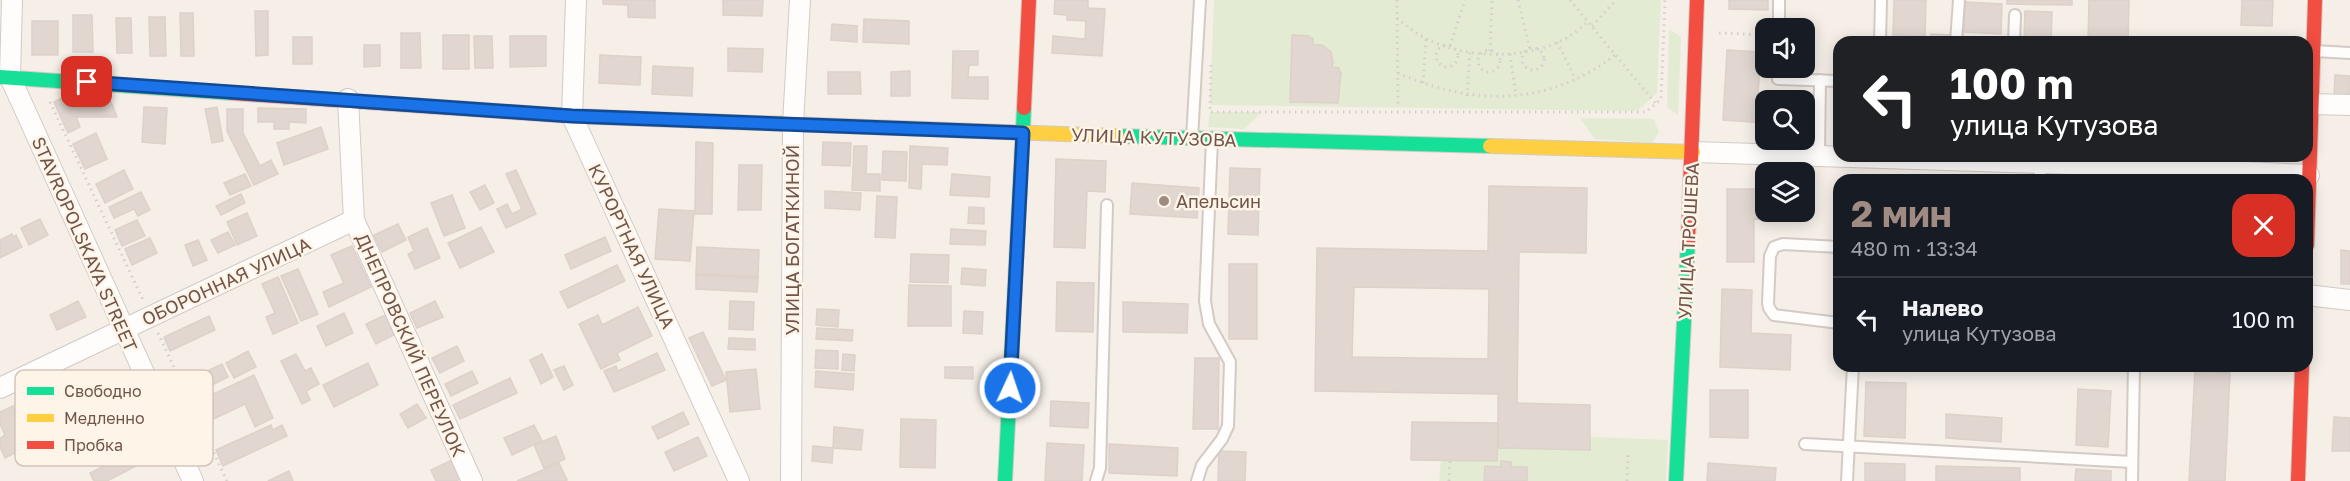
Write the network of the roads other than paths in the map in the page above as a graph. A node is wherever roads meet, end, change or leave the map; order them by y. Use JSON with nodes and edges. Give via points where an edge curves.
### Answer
{"nodes":[{"id":1,"x":12,"y":0,"type":"edge"},
{"id":2,"x":576,"y":0,"type":"edge"},
{"id":3,"x":800,"y":0,"type":"edge"},
{"id":4,"x":1029,"y":0,"type":"edge"},
{"id":5,"x":1200,"y":0,"type":"edge"},
{"id":6,"x":1697,"y":0,"type":"edge"},
{"id":7,"x":1779,"y":0,"type":"edge"},
{"id":8,"x":1881,"y":0,"type":"edge"},
{"id":9,"x":1959,"y":0,"type":"edge"},
{"id":10,"x":2315,"y":0,"type":"edge"},
{"id":11,"x":2014,"y":15,"type":"dead end"},
{"id":12,"x":1779,"y":18,"type":"edge"},
{"id":13,"x":1880,"y":36,"type":"edge"},
{"id":14,"x":1956,"y":36,"type":"edge"},
{"id":15,"x":2014,"y":36,"type":"edge"},
{"id":16,"x":2313,"y":36,"type":"edge"},
{"id":17,"x":2313,"y":51,"type":"edge"},
{"id":18,"x":2350,"y":53,"type":"edge"},
{"id":19,"x":5,"y":77,"type":"edge"},
{"id":20,"x":1778,"y":78,"type":"edge"},
{"id":21,"x":1820,"y":81,"type":"junction"},
{"id":22,"x":1833,"y":81,"type":"edge"},
{"id":23,"x":348,"y":99,"type":"junction"},
{"id":24,"x":2313,"y":104,"type":"edge"},
{"id":25,"x":2350,"y":105,"type":"edge"},
{"id":26,"x":572,"y":116,"type":"junction"},
{"id":27,"x":793,"y":124,"type":"junction"},
{"id":28,"x":1023,"y":133,"type":"junction"},
{"id":29,"x":1192,"y":138,"type":"junction"},
{"id":30,"x":1212,"y":138,"type":"junction"},
{"id":31,"x":1693,"y":152,"type":"junction"},
{"id":32,"x":1819,"y":156,"type":"junction"},
{"id":33,"x":1833,"y":156,"type":"edge"},
{"id":34,"x":1997,"y":162,"type":"edge"},
{"id":35,"x":2057,"y":162,"type":"edge"},
{"id":36,"x":2081,"y":162,"type":"edge"},
{"id":37,"x":2034,"y":165,"type":"edge"},
{"id":38,"x":2133,"y":173,"type":"edge"},
{"id":39,"x":2221,"y":174,"type":"edge"},
{"id":40,"x":1107,"y":205,"type":"dead end"},
{"id":41,"x":354,"y":220,"type":"junction"},
{"id":42,"x":1833,"y":247,"type":"edge"},
{"id":43,"x":2313,"y":296,"type":"edge"},
{"id":44,"x":2350,"y":300,"type":"edge"},
{"id":45,"x":1833,"y":322,"type":"edge"},
{"id":46,"x":124,"y":329,"type":"junction"},
{"id":47,"x":38,"y":370,"type":"edge"},
{"id":48,"x":143,"y":370,"type":"edge"},
{"id":49,"x":1853,"y":372,"type":"edge"},
{"id":50,"x":2134,"y":372,"type":"edge"},
{"id":51,"x":2302,"y":372,"type":"edge"},
{"id":52,"x":15,"y":381,"type":"edge"},
{"id":53,"x":0,"y":388,"type":"edge"},
{"id":54,"x":1805,"y":444,"type":"dead end"},
{"id":55,"x":1849,"y":446,"type":"junction"},
{"id":56,"x":2132,"y":462,"type":"junction"},
{"id":57,"x":186,"y":466,"type":"edge"},
{"id":58,"x":193,"y":481,"type":"edge"},
{"id":59,"x":472,"y":481,"type":"edge"},
{"id":60,"x":739,"y":481,"type":"edge"},
{"id":61,"x":791,"y":481,"type":"edge"},
{"id":62,"x":1005,"y":481,"type":"edge"},
{"id":63,"x":1096,"y":481,"type":"edge"},
{"id":64,"x":1197,"y":481,"type":"edge"},
{"id":65,"x":1676,"y":481,"type":"edge"},
{"id":66,"x":1847,"y":481,"type":"edge"},
{"id":67,"x":2132,"y":481,"type":"edge"},
{"id":68,"x":2298,"y":481,"type":"edge"}],
"edges":[{"from":1,"to":19,"type":"street","name":"STAVROPOLSKAYA STREET"},
{"from":2,"to":26,"type":"street","name":"КУРОРТНАЯ УЛИЦА"},
{"from":3,"to":27,"type":"street","name":"УЛИЦА БОГАТКИНОЙ"},
{"from":4,"to":28,"type":"street"},
{"from":5,"to":29,"type":"lane"},
{"from":6,"to":31,"type":"street","name":"УЛИЦА ТРОШЕВА"},
{"from":7,"to":12,"type":"lane"},
{"from":8,"to":13,"type":"lane"},
{"from":9,"to":14,"type":"lane"},
{"from":10,"to":16,"type":"street"},
{"from":11,"to":15,"type":"lane"},
{"from":17,"to":18,"type":"lane"},
{"from":19,"to":23,"type":"street","name":"УЛИЦА КУТУЗОВА"},
{"from":19,"to":46,"type":"street","name":"STAVROPOLSKAYA STREET"},
{"from":20,"to":21,"type":"lane"},
{"from":21,"to":22,"type":"lane"},
{"from":21,"to":32,"type":"lane"},
{"from":23,"to":26,"type":"street","name":"УЛИЦА КУТУЗОВА"},
{"from":23,"to":41,"type":"street","name":"ДНЕПРОВСКИЙ ПЕРЕУЛОК"},
{"from":24,"to":25,"type":"street"},
{"from":26,"to":27,"type":"street","name":"УЛИЦА КУТУЗОВА"},
{"from":26,"to":60,"type":"street","name":"КУРОРТНАЯ УЛИЦА"},
{"from":27,"to":28,"type":"street","name":"УЛИЦА КУТУЗОВА"},
{"from":27,"to":61,"type":"street","name":"УЛИЦА БОГАТКИНОЙ"},
{"from":28,"to":29,"type":"street","name":"УЛИЦА КУТУЗОВА"},
{"from":28,"to":62,"type":"street"},
{"from":29,"to":30,"type":"street","name":"УЛИЦА КУТУЗОВА"},
{"from":30,"to":31,"type":"street","name":"УЛИЦА КУТУЗОВА"},
{"from":30,"to":64,"type":"lane","via":[[1205,301],[1209,324],[1230,362],[1228,426],[1202,465]]},
{"from":31,"to":32,"type":"street","name":"УЛИЦА КУТУЗОВА"},
{"from":31,"to":65,"type":"street","name":"УЛИЦА ТРОШЕВА"},
{"from":32,"to":33,"type":"street","name":"УЛИЦА КУТУЗОВА"},
{"from":34,"to":37,"type":"street","name":"УЛИЦА КУТУЗОВА"},
{"from":35,"to":37,"type":"street","name":"УЛИЦА КУТУЗОВА"},
{"from":36,"to":38,"type":"street","name":"УЛИЦА КУТУЗОВА"},
{"from":38,"to":39,"type":"street","name":"УЛИЦА КУТУЗОВА"},
{"from":40,"to":63,"type":"lane","via":[[1100,468]]},
{"from":41,"to":46,"type":"street","name":"ОБОРОННАЯ УЛИЦА"},
{"from":41,"to":59,"type":"street","name":"ДНЕПРОВСКИЙ ПЕРЕУЛОК"},
{"from":42,"to":45,"type":"lane","via":[[1774,247],[1770,256],[1768,303],[1771,312],[1779,316]]},
{"from":43,"to":44,"type":"street"},
{"from":46,"to":47,"type":"street","name":"ОБОРОННАЯ УЛИЦА"},
{"from":46,"to":48,"type":"street","name":"STAVROPOLSKAYA STREET"},
{"from":49,"to":55,"type":"lane"},
{"from":50,"to":56,"type":"lane"},
{"from":51,"to":68,"type":"street"},
{"from":52,"to":53,"type":"street","name":"ОБОРОННАЯ УЛИЦА"},
{"from":54,"to":55,"type":"lane"},
{"from":55,"to":56,"type":"lane"},
{"from":55,"to":66,"type":"lane"},
{"from":56,"to":67,"type":"lane"},
{"from":57,"to":58,"type":"street","name":"STAVROPOLSKAYA STREET"}]}
